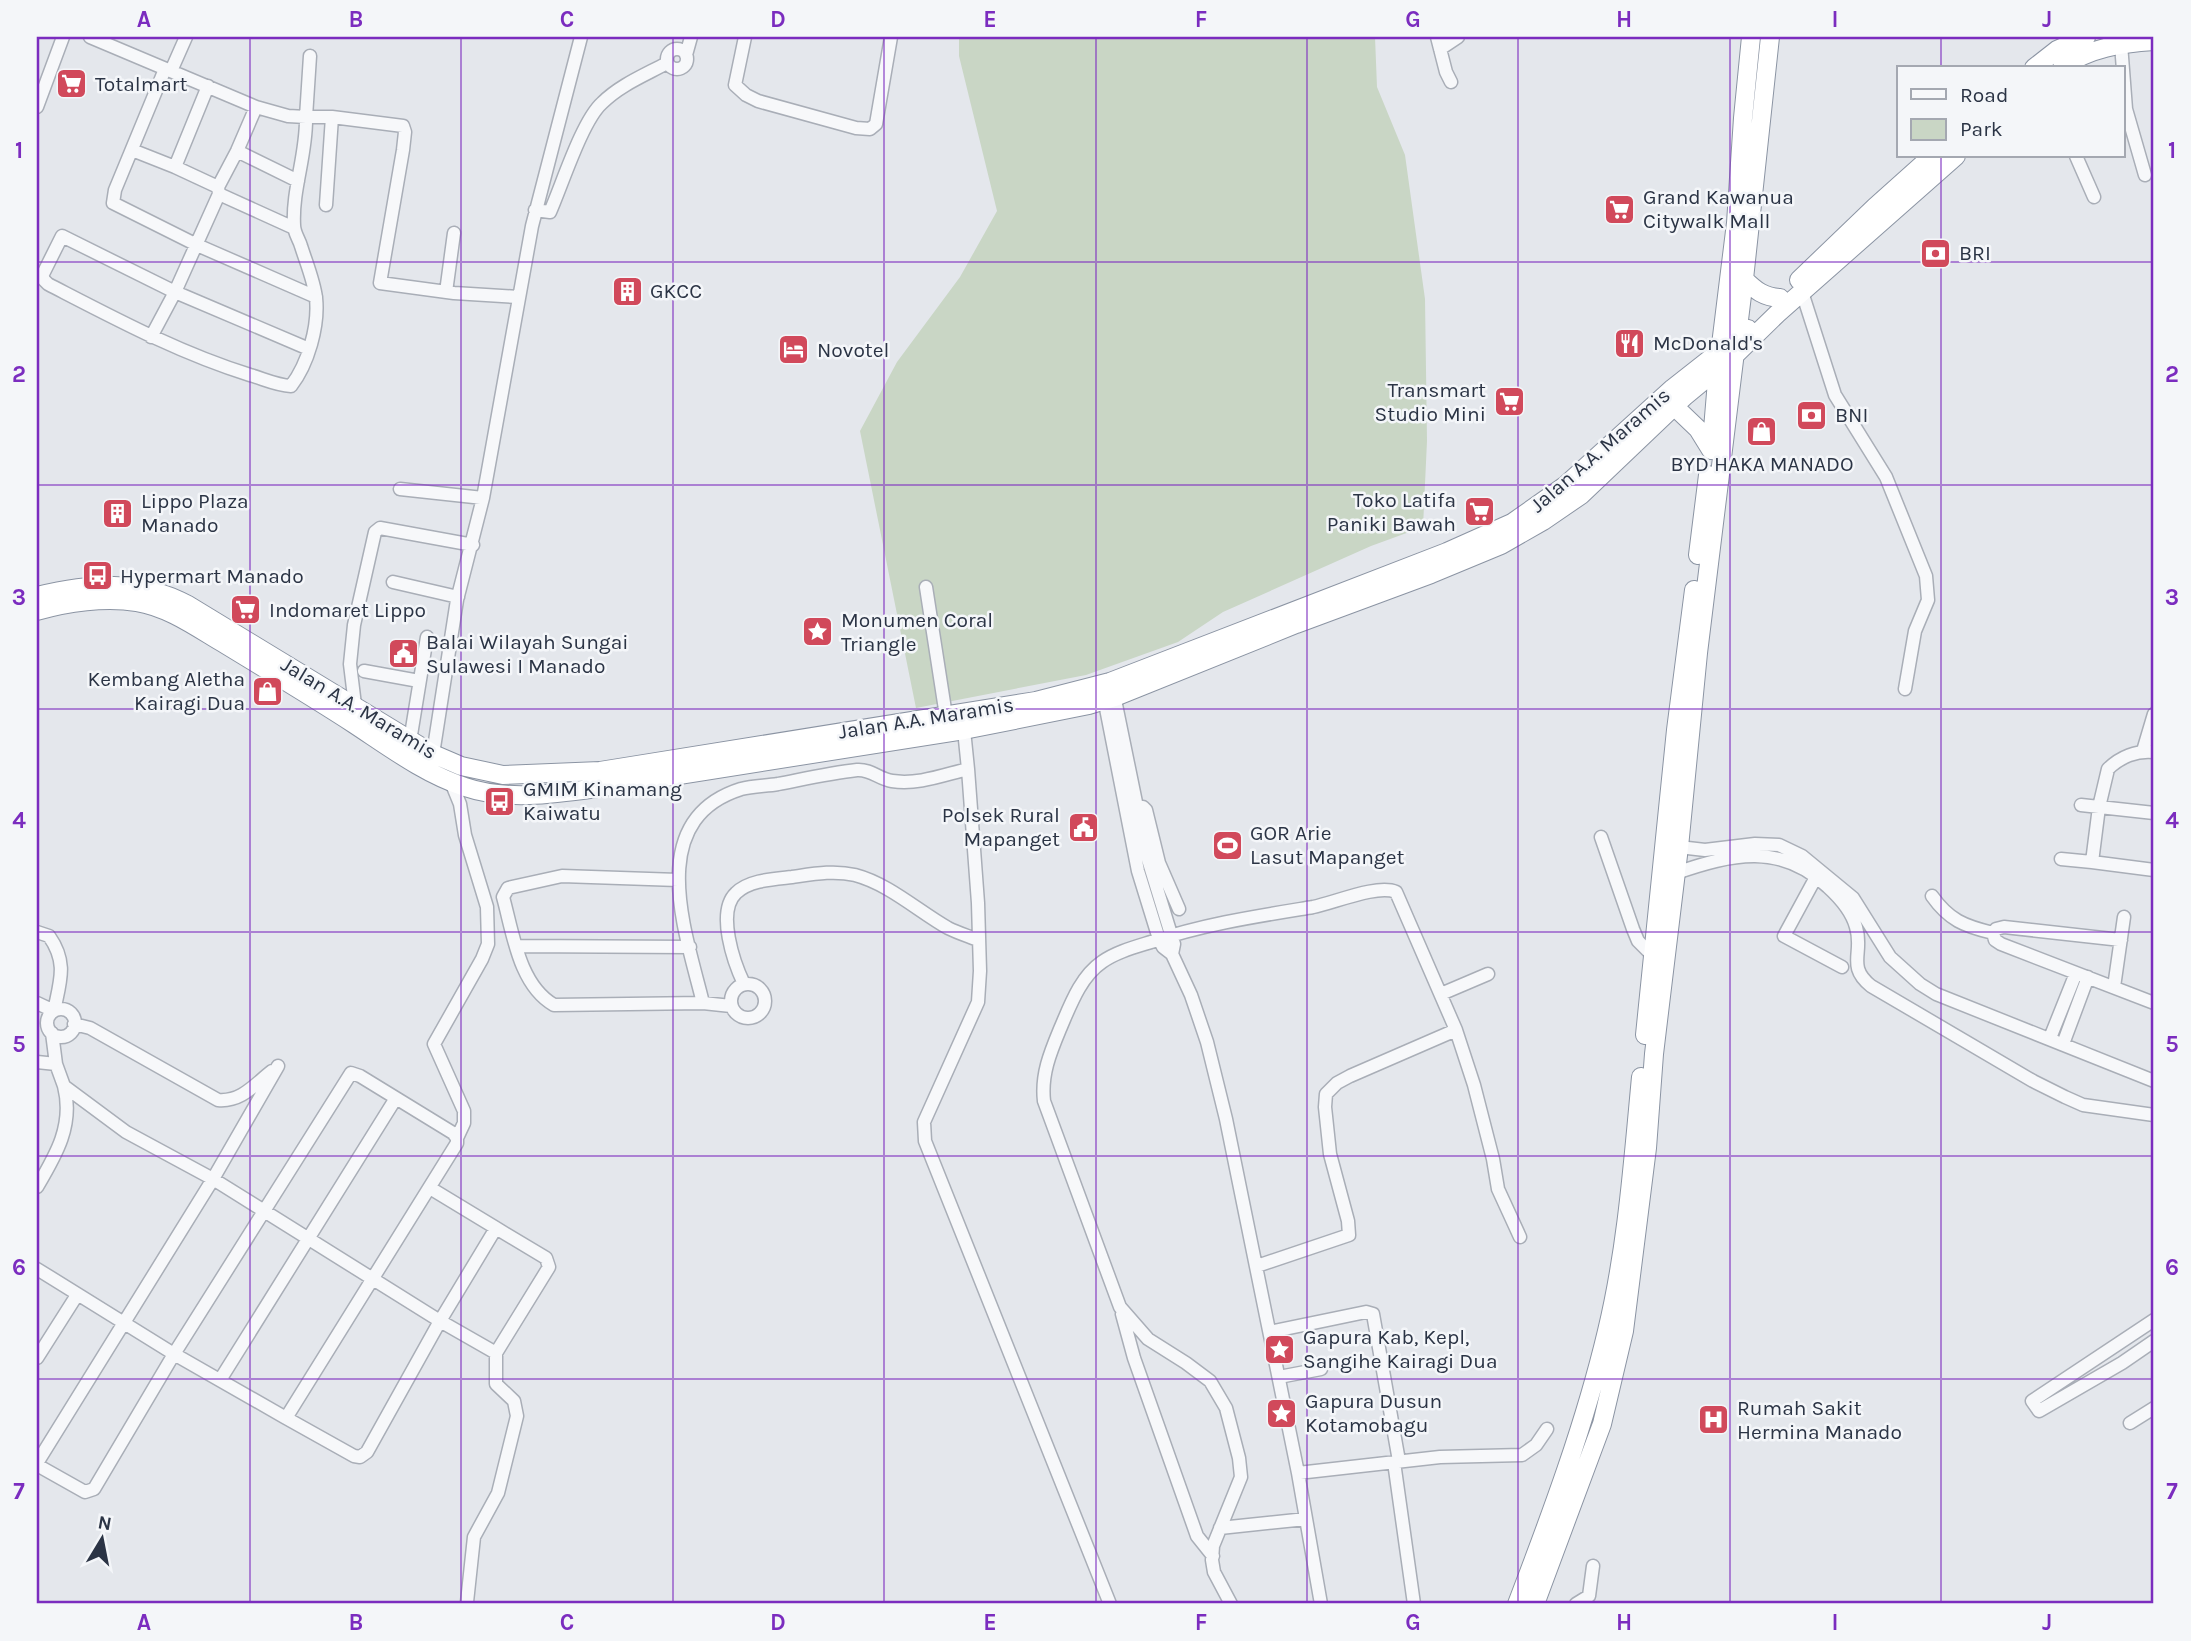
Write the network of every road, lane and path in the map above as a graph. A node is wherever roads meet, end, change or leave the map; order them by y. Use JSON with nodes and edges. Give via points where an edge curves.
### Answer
{"nodes":[{"id":1,"x":63,"y":37,"type":"edge"},
{"id":2,"x":90,"y":37,"type":"edge"},
{"id":3,"x":186,"y":37,"type":"edge"},
{"id":4,"x":581,"y":37,"type":"edge"},
{"id":5,"x":691,"y":37,"type":"edge"},
{"id":6,"x":745,"y":37,"type":"edge"},
{"id":7,"x":891,"y":37,"type":"edge"},
{"id":8,"x":1458,"y":37,"type":"edge"},
{"id":9,"x":1752,"y":37,"type":"edge"},
{"id":10,"x":1770,"y":37,"type":"edge"},
{"id":11,"x":2085,"y":37,"type":"edge"},
{"id":12,"x":2154,"y":41,"type":"edge"},
{"id":13,"x":1438,"y":43,"type":"edge"},
{"id":14,"x":2121,"y":44,"type":"junction"},
{"id":15,"x":310,"y":56,"type":"dead end"},
{"id":16,"x":2037,"y":66,"type":"edge"},
{"id":17,"x":2065,"y":66,"type":"edge"},
{"id":18,"x":2122,"y":66,"type":"edge"},
{"id":19,"x":168,"y":70,"type":"junction"},
{"id":20,"x":1451,"y":82,"type":"dead end"},
{"id":21,"x":208,"y":86,"type":"junction"},
{"id":22,"x":37,"y":107,"type":"edge"},
{"id":23,"x":256,"y":107,"type":"junction"},
{"id":24,"x":2124,"y":110,"type":"edge"},
{"id":25,"x":306,"y":117,"type":"junction"},
{"id":26,"x":332,"y":117,"type":"junction"},
{"id":27,"x":132,"y":150,"type":"junction"},
{"id":28,"x":237,"y":151,"type":"junction"},
{"id":29,"x":1930,"y":158,"type":"edge"},
{"id":30,"x":1954,"y":158,"type":"edge"},
{"id":31,"x":2077,"y":158,"type":"edge"},
{"id":32,"x":175,"y":167,"type":"junction"},
{"id":33,"x":2145,"y":176,"type":"dead end"},
{"id":34,"x":298,"y":181,"type":"junction"},
{"id":35,"x":219,"y":191,"type":"junction"},
{"id":36,"x":2094,"y":197,"type":"dead end"},
{"id":37,"x":326,"y":205,"type":"dead end"},
{"id":38,"x":536,"y":210,"type":"junction"},
{"id":39,"x":294,"y":228,"type":"junction"},
{"id":40,"x":454,"y":233,"type":"dead end"},
{"id":41,"x":197,"y":245,"type":"junction"},
{"id":42,"x":1744,"y":279,"type":"junction"},
{"id":43,"x":175,"y":292,"type":"junction"},
{"id":44,"x":446,"y":292,"type":"junction"},
{"id":45,"x":1802,"y":292,"type":"junction"},
{"id":46,"x":316,"y":297,"type":"junction"},
{"id":47,"x":518,"y":297,"type":"junction"},
{"id":48,"x":1780,"y":298,"type":"junction"},
{"id":49,"x":1727,"y":308,"type":"junction"},
{"id":50,"x":151,"y":337,"type":"junction"},
{"id":51,"x":1732,"y":347,"type":"junction"},
{"id":52,"x":309,"y":349,"type":"junction"},
{"id":53,"x":1696,"y":369,"type":"junction"},
{"id":54,"x":1717,"y":369,"type":"junction"},
{"id":55,"x":1675,"y":407,"type":"junction"},
{"id":56,"x":1711,"y":450,"type":"junction"},
{"id":57,"x":400,"y":489,"type":"dead end"},
{"id":58,"x":483,"y":498,"type":"junction"},
{"id":59,"x":1710,"y":510,"type":"junction"},
{"id":60,"x":473,"y":545,"type":"junction"},
{"id":61,"x":393,"y":582,"type":"dead end"},
{"id":62,"x":926,"y":587,"type":"dead end"},
{"id":63,"x":37,"y":596,"type":"edge"},
{"id":64,"x":458,"y":597,"type":"junction"},
{"id":65,"x":37,"y":611,"type":"edge"},
{"id":66,"x":427,"y":637,"type":"dead end"},
{"id":67,"x":364,"y":671,"type":"dead end"},
{"id":68,"x":419,"y":681,"type":"junction"},
{"id":69,"x":1905,"y":689,"type":"dead end"},
{"id":70,"x":1108,"y":691,"type":"junction"},
{"id":71,"x":355,"y":705,"type":"junction"},
{"id":72,"x":2154,"y":714,"type":"edge"},
{"id":73,"x":946,"y":716,"type":"junction"},
{"id":74,"x":964,"y":730,"type":"junction"},
{"id":75,"x":410,"y":741,"type":"junction"},
{"id":76,"x":841,"y":749,"type":"junction"},
{"id":77,"x":2149,"y":752,"type":"edge"},
{"id":78,"x":433,"y":754,"type":"junction"},
{"id":79,"x":968,"y":769,"type":"junction"},
{"id":80,"x":845,"y":772,"type":"junction"},
{"id":81,"x":451,"y":782,"type":"junction"},
{"id":82,"x":2081,"y":805,"type":"dead end"},
{"id":83,"x":2099,"y":807,"type":"junction"},
{"id":84,"x":1136,"y":808,"type":"junction"},
{"id":85,"x":2154,"y":813,"type":"edge"},
{"id":86,"x":1601,"y":837,"type":"dead end"},
{"id":87,"x":1679,"y":847,"type":"junction"},
{"id":88,"x":2061,"y":859,"type":"dead end"},
{"id":89,"x":2092,"y":862,"type":"junction"},
{"id":90,"x":2154,"y":870,"type":"edge"},
{"id":91,"x":1676,"y":873,"type":"junction"},
{"id":92,"x":1816,"y":877,"type":"junction"},
{"id":93,"x":678,"y":880,"type":"junction"},
{"id":94,"x":1932,"y":896,"type":"dead end"},
{"id":95,"x":1179,"y":909,"type":"dead end"},
{"id":96,"x":2124,"y":917,"type":"dead end"},
{"id":97,"x":37,"y":932,"type":"edge"},
{"id":98,"x":1993,"y":933,"type":"junction"},
{"id":99,"x":1166,"y":937,"type":"junction"},
{"id":100,"x":978,"y":940,"type":"junction"},
{"id":101,"x":1880,"y":940,"type":"junction"},
{"id":102,"x":2121,"y":940,"type":"junction"},
{"id":103,"x":516,"y":946,"type":"junction"},
{"id":104,"x":690,"y":947,"type":"junction"},
{"id":105,"x":1858,"y":951,"type":"junction"},
{"id":106,"x":1653,"y":956,"type":"junction"},
{"id":107,"x":1842,"y":967,"type":"dead end"},
{"id":108,"x":1488,"y":974,"type":"dead end"},
{"id":109,"x":2082,"y":975,"type":"junction"},
{"id":110,"x":744,"y":984,"type":"junction"},
{"id":111,"x":2114,"y":987,"type":"junction"},
{"id":112,"x":1441,"y":993,"type":"junction"},
{"id":113,"x":37,"y":1003,"type":"edge"},
{"id":114,"x":703,"y":1003,"type":"junction"},
{"id":115,"x":2154,"y":1003,"type":"edge"},
{"id":116,"x":731,"y":1006,"type":"junction"},
{"id":117,"x":54,"y":1011,"type":"junction"},
{"id":118,"x":74,"y":1024,"type":"junction"},
{"id":119,"x":1456,"y":1030,"type":"junction"},
{"id":120,"x":52,"y":1033,"type":"junction"},
{"id":121,"x":2050,"y":1038,"type":"junction"},
{"id":122,"x":2063,"y":1044,"type":"junction"},
{"id":123,"x":37,"y":1062,"type":"edge"},
{"id":124,"x":56,"y":1064,"type":"junction"},
{"id":125,"x":2154,"y":1081,"type":"edge"},
{"id":126,"x":64,"y":1086,"type":"junction"},
{"id":127,"x":396,"y":1098,"type":"junction"},
{"id":128,"x":2154,"y":1115,"type":"edge"},
{"id":129,"x":457,"y":1138,"type":"junction"},
{"id":130,"x":213,"y":1179,"type":"junction"},
{"id":131,"x":37,"y":1187,"type":"edge"},
{"id":132,"x":430,"y":1188,"type":"junction"},
{"id":133,"x":263,"y":1211,"type":"junction"},
{"id":134,"x":496,"y":1228,"type":"junction"},
{"id":135,"x":1520,"y":1237,"type":"dead end"},
{"id":136,"x":308,"y":1239,"type":"junction"},
{"id":137,"x":1257,"y":1266,"type":"junction"},
{"id":138,"x":37,"y":1269,"type":"edge"},
{"id":139,"x":372,"y":1278,"type":"junction"},
{"id":140,"x":77,"y":1295,"type":"junction"},
{"id":141,"x":1120,"y":1307,"type":"junction"},
{"id":142,"x":2154,"y":1320,"type":"edge"},
{"id":143,"x":440,"y":1321,"type":"junction"},
{"id":144,"x":124,"y":1323,"type":"junction"},
{"id":145,"x":1270,"y":1332,"type":"junction"},
{"id":146,"x":2154,"y":1341,"type":"edge"},
{"id":147,"x":496,"y":1353,"type":"junction"},
{"id":148,"x":174,"y":1354,"type":"junction"},
{"id":149,"x":37,"y":1359,"type":"edge"},
{"id":150,"x":1321,"y":1369,"type":"dead end"},
{"id":151,"x":1279,"y":1377,"type":"junction"},
{"id":152,"x":220,"y":1380,"type":"junction"},
{"id":153,"x":2154,"y":1408,"type":"edge"},
{"id":154,"x":286,"y":1418,"type":"junction"},
{"id":155,"x":2130,"y":1423,"type":"dead end"},
{"id":156,"x":1548,"y":1429,"type":"dead end"},
{"id":157,"x":1397,"y":1461,"type":"junction"},
{"id":158,"x":37,"y":1464,"type":"edge"},
{"id":159,"x":1298,"y":1473,"type":"junction"},
{"id":160,"x":1307,"y":1519,"type":"junction"},
{"id":161,"x":1220,"y":1528,"type":"junction"},
{"id":162,"x":1213,"y":1556,"type":"junction"},
{"id":163,"x":1593,"y":1566,"type":"dead end"},
{"id":164,"x":467,"y":1602,"type":"dead end"},
{"id":165,"x":1110,"y":1604,"type":"edge"},
{"id":166,"x":1231,"y":1604,"type":"edge"},
{"id":167,"x":1321,"y":1604,"type":"edge"},
{"id":168,"x":1414,"y":1604,"type":"edge"},
{"id":169,"x":1517,"y":1604,"type":"edge"},
{"id":170,"x":1535,"y":1604,"type":"edge"},
{"id":171,"x":1576,"y":1604,"type":"edge"}],
"edges":[{"from":1,"to":22,"type":"street"},
{"from":2,"to":19,"type":"street"},
{"from":3,"to":19,"type":"street"},
{"from":4,"to":38,"type":"street"},
{"from":5,"to":38,"type":"street","via":[[686,55],[680,49],[671,50],[667,63],[601,103],[586,125],[550,212]]},
{"from":6,"to":7,"type":"street","via":[[738,89],[758,101],[870,129],[876,124]]},
{"from":8,"to":13,"type":"street"},
{"from":9,"to":49,"type":"highway"},
{"from":10,"to":42,"type":"highway"},
{"from":11,"to":16,"type":"highway"},
{"from":12,"to":14,"type":"highway"},
{"from":13,"to":20,"type":"street"},
{"from":14,"to":17,"type":"highway","via":[[2084,54]]},
{"from":14,"to":18,"type":"street"},
{"from":15,"to":25,"type":"street"},
{"from":19,"to":21,"type":"street"},
{"from":19,"to":27,"type":"street"},
{"from":21,"to":23,"type":"street"},
{"from":21,"to":32,"type":"street"},
{"from":23,"to":25,"type":"street"},
{"from":23,"to":28,"type":"street"},
{"from":24,"to":33,"type":"street"},
{"from":25,"to":26,"type":"street"},
{"from":25,"to":34,"type":"street"},
{"from":26,"to":37,"type":"street"},
{"from":26,"to":44,"type":"street","via":[[403,127],[380,284]]},
{"from":27,"to":32,"type":"street"},
{"from":27,"to":41,"type":"street","via":[[113,203]]},
{"from":28,"to":34,"type":"street"},
{"from":28,"to":35,"type":"street"},
{"from":29,"to":48,"type":"highway","name":"Jalan A.A. Maramis"},
{"from":30,"to":45,"type":"highway"},
{"from":31,"to":36,"type":"street"},
{"from":32,"to":35,"type":"street"},
{"from":34,"to":39,"type":"street"},
{"from":35,"to":39,"type":"street"},
{"from":35,"to":41,"type":"street"},
{"from":38,"to":47,"type":"street"},
{"from":39,"to":46,"type":"street"},
{"from":40,"to":44,"type":"street"},
{"from":41,"to":43,"type":"street"},
{"from":41,"to":46,"type":"street"},
{"from":42,"to":48,"type":"highway","via":[[1767,298]]},
{"from":42,"to":51,"type":"highway"},
{"from":43,"to":50,"type":"street"},
{"from":43,"to":50,"type":"street","via":[[62,236],[43,279]]},
{"from":43,"to":52,"type":"street"},
{"from":44,"to":47,"type":"street"},
{"from":45,"to":51,"type":"highway"},
{"from":45,"to":69,"type":"street","via":[[1835,396],[1886,477],[1926,576],[1928,600],[1915,631]]},
{"from":46,"to":52,"type":"street"},
{"from":47,"to":58,"type":"street"},
{"from":48,"to":51,"type":"highway","name":"Jalan A.A. Maramis"},
{"from":49,"to":51,"type":"highway"},
{"from":49,"to":53,"type":"highway"},
{"from":50,"to":52,"type":"street","via":[[282,386],[291,386],[297,378]]},
{"from":51,"to":53,"type":"highway","name":"Jalan A.A. Maramis"},
{"from":51,"to":54,"type":"highway"},
{"from":51,"to":59,"type":"highway","via":[[1718,481]]},
{"from":53,"to":70,"type":"highway","name":"Jalan A.A. Maramis","via":[[1566,485],[1512,523]]},
{"from":54,"to":55,"type":"highway"},
{"from":54,"to":56,"type":"highway"},
{"from":55,"to":56,"type":"highway","via":[[1698,429]]},
{"from":55,"to":70,"type":"highway","via":[[1581,495],[1501,545],[1345,608]]},
{"from":56,"to":59,"type":"highway"},
{"from":57,"to":58,"type":"street"},
{"from":58,"to":60,"type":"street"},
{"from":59,"to":87,"type":"highway"},
{"from":59,"to":106,"type":"highway","via":[[1676,730]]},
{"from":60,"to":64,"type":"street"},
{"from":60,"to":71,"type":"street","via":[[380,528],[375,532],[354,625],[350,664]]},
{"from":61,"to":64,"type":"street"},
{"from":62,"to":73,"type":"street"},
{"from":63,"to":71,"type":"highway","name":"Jalan A.A. Maramis","via":[[105,585],[170,595]]},
{"from":64,"to":78,"type":"street"},
{"from":65,"to":81,"type":"highway","via":[[104,601],[155,606]]},
{"from":66,"to":68,"type":"street"},
{"from":67,"to":68,"type":"street"},
{"from":68,"to":75,"type":"street"},
{"from":70,"to":73,"type":"highway","name":"Jalan A.A. Maramis"},
{"from":70,"to":74,"type":"highway","via":[[1072,710]]},
{"from":70,"to":84,"type":"street"},
{"from":70,"to":99,"type":"street","via":[[1136,860]]},
{"from":71,"to":75,"type":"highway","name":"Jalan A.A. Maramis"},
{"from":72,"to":77,"type":"street"},
{"from":73,"to":78,"type":"highway","name":"Jalan A.A. Maramis","via":[[600,771],[503,775]]},
{"from":74,"to":76,"type":"highway"},
{"from":74,"to":79,"type":"street"},
{"from":75,"to":78,"type":"highway","name":"Jalan A.A. Maramis"},
{"from":76,"to":80,"type":"street"},
{"from":76,"to":81,"type":"highway","via":[[544,795],[475,790]]},
{"from":77,"to":83,"type":"street","via":[[2124,758],[2108,769]]},
{"from":79,"to":80,"type":"street","via":[[905,782],[869,770]]},
{"from":79,"to":100,"type":"street"},
{"from":80,"to":93,"type":"street","via":[[743,789],[708,806],[687,835]]},
{"from":81,"to":129,"type":"street","via":[[487,907],[488,944],[434,1044],[464,1111]]},
{"from":82,"to":83,"type":"street"},
{"from":83,"to":85,"type":"street"},
{"from":83,"to":89,"type":"street"},
{"from":84,"to":95,"type":"street","via":[[1146,810],[1159,863]]},
{"from":84,"to":99,"type":"street"},
{"from":86,"to":106,"type":"street","via":[[1638,941]]},
{"from":87,"to":91,"type":"highway"},
{"from":87,"to":101,"type":"street","via":[[1706,850],[1779,845],[1802,856],[1853,898]]},
{"from":88,"to":89,"type":"street"},
{"from":89,"to":90,"type":"street"},
{"from":91,"to":92,"type":"street","via":[[1725,858],[1759,855],[1779,858]]},
{"from":91,"to":170,"type":"highway","via":[[1641,1208],[1621,1344],[1602,1424]]},
{"from":92,"to":105,"type":"street","via":[[1852,916]]},
{"from":92,"to":107,"type":"street","via":[[1784,936]]},
{"from":93,"to":103,"type":"street","via":[[562,876],[508,888],[503,897]]},
{"from":93,"to":104,"type":"street"},
{"from":94,"to":98,"type":"street","via":[[1943,911],[1966,926]]},
{"from":96,"to":102,"type":"street"},
{"from":97,"to":117,"type":"street","via":[[49,936],[62,965]]},
{"from":98,"to":102,"type":"street","via":[[2004,927]]},
{"from":98,"to":109,"type":"street","via":[[2001,944]]},
{"from":99,"to":112,"type":"street","via":[[1388,889],[1396,892]]},
{"from":99,"to":137,"type":"street","via":[[1163,947],[1172,954],[1191,995],[1207,1042]]},
{"from":99,"to":141,"type":"street","via":[[1127,950],[1088,975],[1056,1038],[1042,1086],[1049,1120]]},
{"from":100,"to":110,"type":"street","via":[[858,876],[824,873],[771,880],[736,892],[730,902],[729,939]]},
{"from":100,"to":165,"type":"street","via":[[978,1002],[924,1122],[925,1141]]},
{"from":101,"to":105,"type":"street"},
{"from":101,"to":121,"type":"street","via":[[1890,957],[1936,994]]},
{"from":102,"to":111,"type":"street"},
{"from":103,"to":104,"type":"street"},
{"from":103,"to":114,"type":"street","via":[[538,992],[554,1005]]},
{"from":104,"to":114,"type":"street"},
{"from":105,"to":128,"type":"street","via":[[1857,970],[1871,986],[2033,1081],[2083,1105]]},
{"from":106,"to":169,"type":"highway","via":[[1631,1182],[1608,1329],[1551,1515]]},
{"from":108,"to":112,"type":"street"},
{"from":109,"to":111,"type":"street"},
{"from":109,"to":121,"type":"street"},
{"from":109,"to":122,"type":"street"},
{"from":110,"to":116,"type":"street","via":[[733,992]]},
{"from":110,"to":116,"type":"street","via":[[758,987],[764,1006],[748,1018]]},
{"from":111,"to":115,"type":"street"},
{"from":112,"to":119,"type":"street"},
{"from":113,"to":117,"type":"street"},
{"from":114,"to":116,"type":"street"},
{"from":117,"to":118,"type":"street","via":[[70,1012]]},
{"from":117,"to":120,"type":"street","via":[[47,1021]]},
{"from":118,"to":120,"type":"street","via":[[64,1036]]},
{"from":118,"to":130,"type":"street","via":[[90,1028],[218,1100],[231,1101],[246,1094],[278,1066]]},
{"from":119,"to":135,"type":"street","via":[[1498,1189]]},
{"from":119,"to":137,"type":"street","via":[[1331,1088],[1325,1102],[1328,1138],[1349,1235]]},
{"from":120,"to":124,"type":"street"},
{"from":121,"to":122,"type":"street"},
{"from":122,"to":125,"type":"street"},
{"from":123,"to":124,"type":"street"},
{"from":124,"to":126,"type":"street"},
{"from":126,"to":130,"type":"street","via":[[126,1132]]},
{"from":126,"to":131,"type":"street","via":[[64,1137]]},
{"from":127,"to":129,"type":"street"},
{"from":127,"to":133,"type":"street","via":[[351,1073]]},
{"from":127,"to":136,"type":"street"},
{"from":129,"to":132,"type":"street"},
{"from":130,"to":133,"type":"street"},
{"from":130,"to":144,"type":"street"},
{"from":132,"to":134,"type":"street"},
{"from":132,"to":139,"type":"street"},
{"from":133,"to":136,"type":"street"},
{"from":133,"to":148,"type":"street"},
{"from":134,"to":143,"type":"street"},
{"from":134,"to":147,"type":"street","via":[[546,1258],[549,1267]]},
{"from":136,"to":139,"type":"street"},
{"from":136,"to":152,"type":"street"},
{"from":137,"to":145,"type":"street"},
{"from":138,"to":140,"type":"street"},
{"from":139,"to":143,"type":"street"},
{"from":139,"to":154,"type":"street"},
{"from":140,"to":144,"type":"street"},
{"from":140,"to":149,"type":"street"},
{"from":141,"to":161,"type":"street","via":[[1148,1339],[1210,1381],[1226,1408],[1241,1477]]},
{"from":141,"to":162,"type":"street","via":[[1197,1536]]},
{"from":142,"to":146,"type":"street","via":[[2036,1406],[2122,1363]]},
{"from":143,"to":147,"type":"street"},
{"from":143,"to":154,"type":"street","via":[[363,1455],[354,1456]]},
{"from":144,"to":148,"type":"street"},
{"from":144,"to":158,"type":"street"},
{"from":145,"to":151,"type":"street"},
{"from":145,"to":157,"type":"street","via":[[1373,1314]]},
{"from":147,"to":164,"type":"street","via":[[496,1384],[514,1401],[517,1416],[498,1493],[474,1537]]},
{"from":148,"to":152,"type":"street"},
{"from":148,"to":158,"type":"street","via":[[94,1489],[85,1492]]},
{"from":150,"to":151,"type":"street"},
{"from":151,"to":159,"type":"street"},
{"from":152,"to":154,"type":"street"},
{"from":153,"to":155,"type":"street"},
{"from":156,"to":157,"type":"street","via":[[1536,1446],[1521,1455]]},
{"from":157,"to":159,"type":"street"},
{"from":157,"to":168,"type":"street"},
{"from":159,"to":160,"type":"street"},
{"from":160,"to":161,"type":"street"},
{"from":160,"to":167,"type":"street"},
{"from":161,"to":162,"type":"street"},
{"from":162,"to":166,"type":"street","via":[[1214,1572]]},
{"from":163,"to":171,"type":"street","via":[[1590,1596]]}]}
